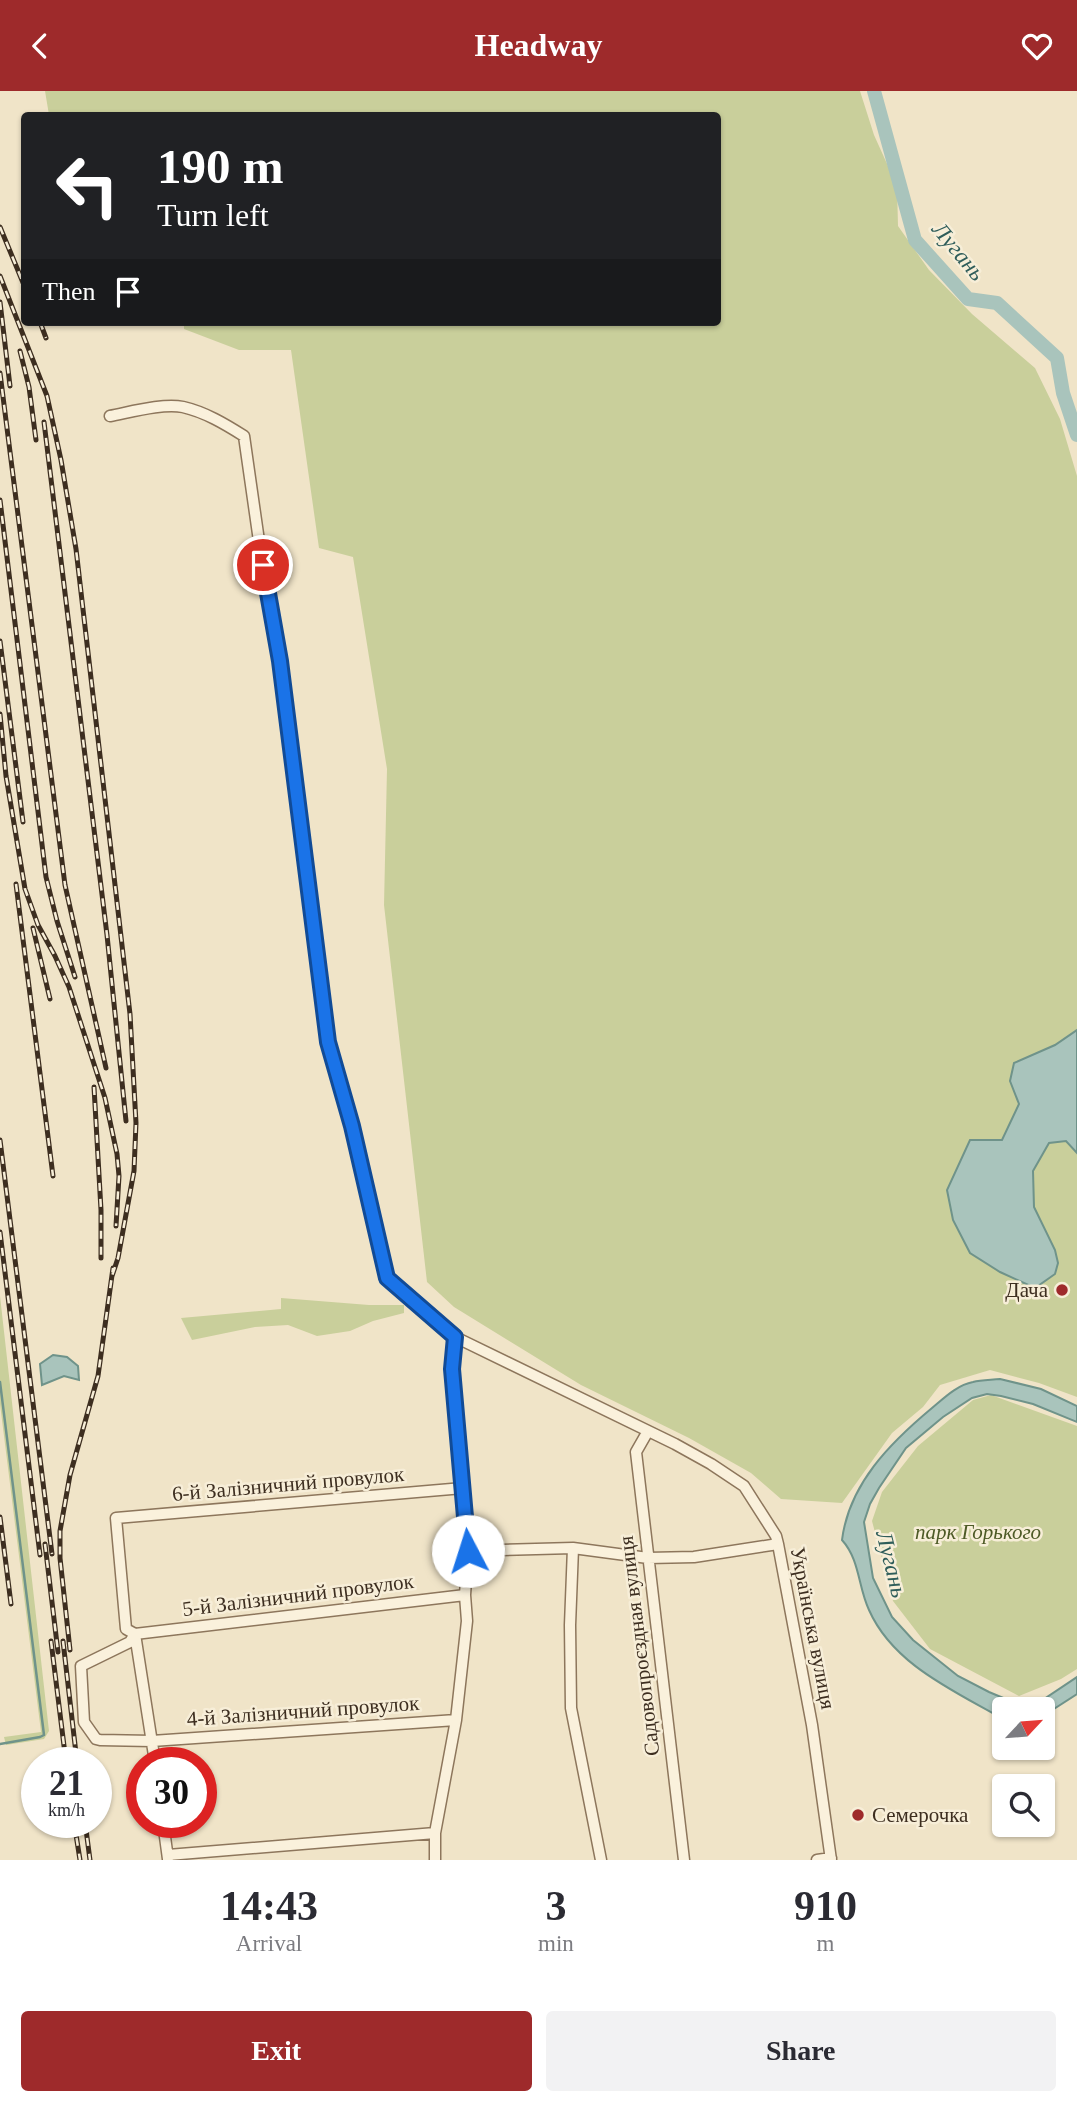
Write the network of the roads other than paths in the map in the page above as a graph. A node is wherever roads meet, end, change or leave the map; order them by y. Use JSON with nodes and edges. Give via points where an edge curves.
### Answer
{"nodes":[{"id":1,"x":110,"y":416,"type":"dead end"},
{"id":2,"x":455,"y":1337,"type":"junction"},
{"id":3,"x":648,"y":1431,"type":"junction"},
{"id":4,"x":463,"y":1488,"type":"junction"},
{"id":5,"x":778,"y":1544,"type":"junction"},
{"id":6,"x":573,"y":1548,"type":"junction"},
{"id":7,"x":468,"y":1551,"type":"junction"},
{"id":8,"x":648,"y":1558,"type":"junction"},
{"id":9,"x":465,"y":1595,"type":"junction"},
{"id":10,"x":135,"y":1634,"type":"junction"},
{"id":11,"x":456,"y":1720,"type":"junction"},
{"id":12,"x":152,"y":1741,"type":"junction"},
{"id":13,"x":153,"y":1747,"type":"edge"},
{"id":14,"x":435,"y":1833,"type":"junction"},
{"id":15,"x":165,"y":1838,"type":"edge"},
{"id":16,"x":168,"y":1857,"type":"edge"},
{"id":17,"x":831,"y":1859,"type":"edge"},
{"id":18,"x":435,"y":1860,"type":"edge"},
{"id":19,"x":601,"y":1860,"type":"edge"},
{"id":20,"x":684,"y":1860,"type":"edge"},
{"id":21,"x":817,"y":1860,"type":"edge"}],
"edges":[{"from":1,"to":2,"type":"street","name":"Українська вулиця","via":[[182,407],[244,436],[280,661],[328,1042],[387,1278]]},
{"from":2,"to":3,"type":"street","name":"Українська вулиця"},
{"from":2,"to":4,"type":"street","via":[[452,1369]]},
{"from":3,"to":5,"type":"street","name":"Українська вулиця","via":[[744,1486]]},
{"from":3,"to":8,"type":"street","name":"Садовопроєздная вулиця","via":[[636,1452]]},
{"from":4,"to":7,"type":"street"},
{"from":4,"to":10,"type":"street","name":"6-й Залізничний провулок","via":[[117,1518],[126,1629]]},
{"from":5,"to":8,"type":"street","via":[[694,1557]]},
{"from":5,"to":17,"type":"street","name":"Українська вулиця"},
{"from":6,"to":7,"type":"street"},
{"from":6,"to":8,"type":"street"},
{"from":6,"to":19,"type":"street","via":[[572,1708]]},
{"from":7,"to":9,"type":"street"},
{"from":8,"to":20,"type":"street","name":"Садовопроєздная вулиця"},
{"from":9,"to":10,"type":"street","name":"5-й Залізничний провулок"},
{"from":9,"to":11,"type":"street","via":[[467,1621]]},
{"from":10,"to":12,"type":"street"},
{"from":10,"to":12,"type":"street","name":"4-й Залізничний провулок","via":[[130,1642],[80,1666],[84,1722],[96,1739]]},
{"from":11,"to":12,"type":"street","name":"4-й Залізничний провулок"},
{"from":11,"to":14,"type":"street"},
{"from":12,"to":13,"type":"street"},
{"from":14,"to":16,"type":"street"},
{"from":14,"to":18,"type":"street"},
{"from":15,"to":16,"type":"street"},
{"from":17,"to":21,"type":"street"}]}
